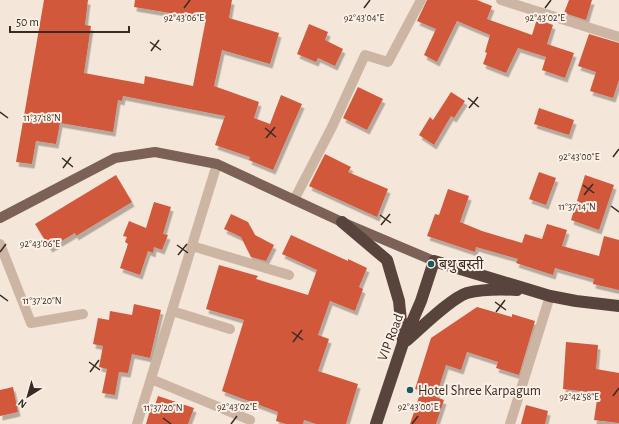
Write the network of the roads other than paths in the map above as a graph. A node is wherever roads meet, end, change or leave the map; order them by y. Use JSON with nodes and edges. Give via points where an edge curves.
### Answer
{"nodes":[{"id":1,"x":421,"y":0,"type":"edge"},
{"id":2,"x":501,"y":0,"type":"edge"},
{"id":3,"x":619,"y":36,"type":"edge"},
{"id":4,"x":217,"y":164,"type":"junction"},
{"id":5,"x":294,"y":200,"type":"junction"},
{"id":6,"x":0,"y":218,"type":"edge"},
{"id":7,"x":342,"y":222,"type":"junction"},
{"id":8,"x":0,"y":244,"type":"edge"},
{"id":9,"x":192,"y":246,"type":"junction"},
{"id":10,"x":434,"y":261,"type":"junction"},
{"id":11,"x":290,"y":275,"type":"dead end"},
{"id":12,"x":532,"y":290,"type":"junction"},
{"id":13,"x":550,"y":296,"type":"junction"},
{"id":14,"x":619,"y":306,"type":"edge"},
{"id":15,"x":172,"y":311,"type":"junction"},
{"id":16,"x":83,"y":314,"type":"dead end"},
{"id":17,"x":230,"y":329,"type":"dead end"},
{"id":18,"x":403,"y":343,"type":"junction"},
{"id":19,"x":151,"y":379,"type":"junction"},
{"id":20,"x":250,"y":420,"type":"dead end"},
{"id":21,"x":138,"y":424,"type":"edge"},
{"id":22,"x":376,"y":424,"type":"edge"},
{"id":23,"x":510,"y":424,"type":"edge"}],
"edges":[{"from":1,"to":5,"type":"street","via":[[388,62],[365,55],[332,127]]},
{"from":2,"to":3,"type":"street"},
{"from":4,"to":5,"type":"main road"},
{"from":4,"to":6,"type":"main road","via":[[155,152],[116,158]]},
{"from":4,"to":9,"type":"street"},
{"from":5,"to":7,"type":"main road"},
{"from":7,"to":10,"type":"main road"},
{"from":7,"to":18,"type":"highway","via":[[387,260],[399,301]]},
{"from":8,"to":16,"type":"street","via":[[31,323]]},
{"from":9,"to":11,"type":"street"},
{"from":9,"to":15,"type":"street"},
{"from":10,"to":12,"type":"highway"},
{"from":10,"to":18,"type":"highway","name":"VIP Road"},
{"from":12,"to":13,"type":"highway"},
{"from":12,"to":18,"type":"highway","via":[[489,289],[466,294]]},
{"from":13,"to":14,"type":"highway"},
{"from":13,"to":23,"type":"street"},
{"from":15,"to":17,"type":"street"},
{"from":15,"to":19,"type":"street"},
{"from":18,"to":22,"type":"highway","name":"VIP Road"},
{"from":19,"to":20,"type":"street"},
{"from":19,"to":21,"type":"street"}]}
